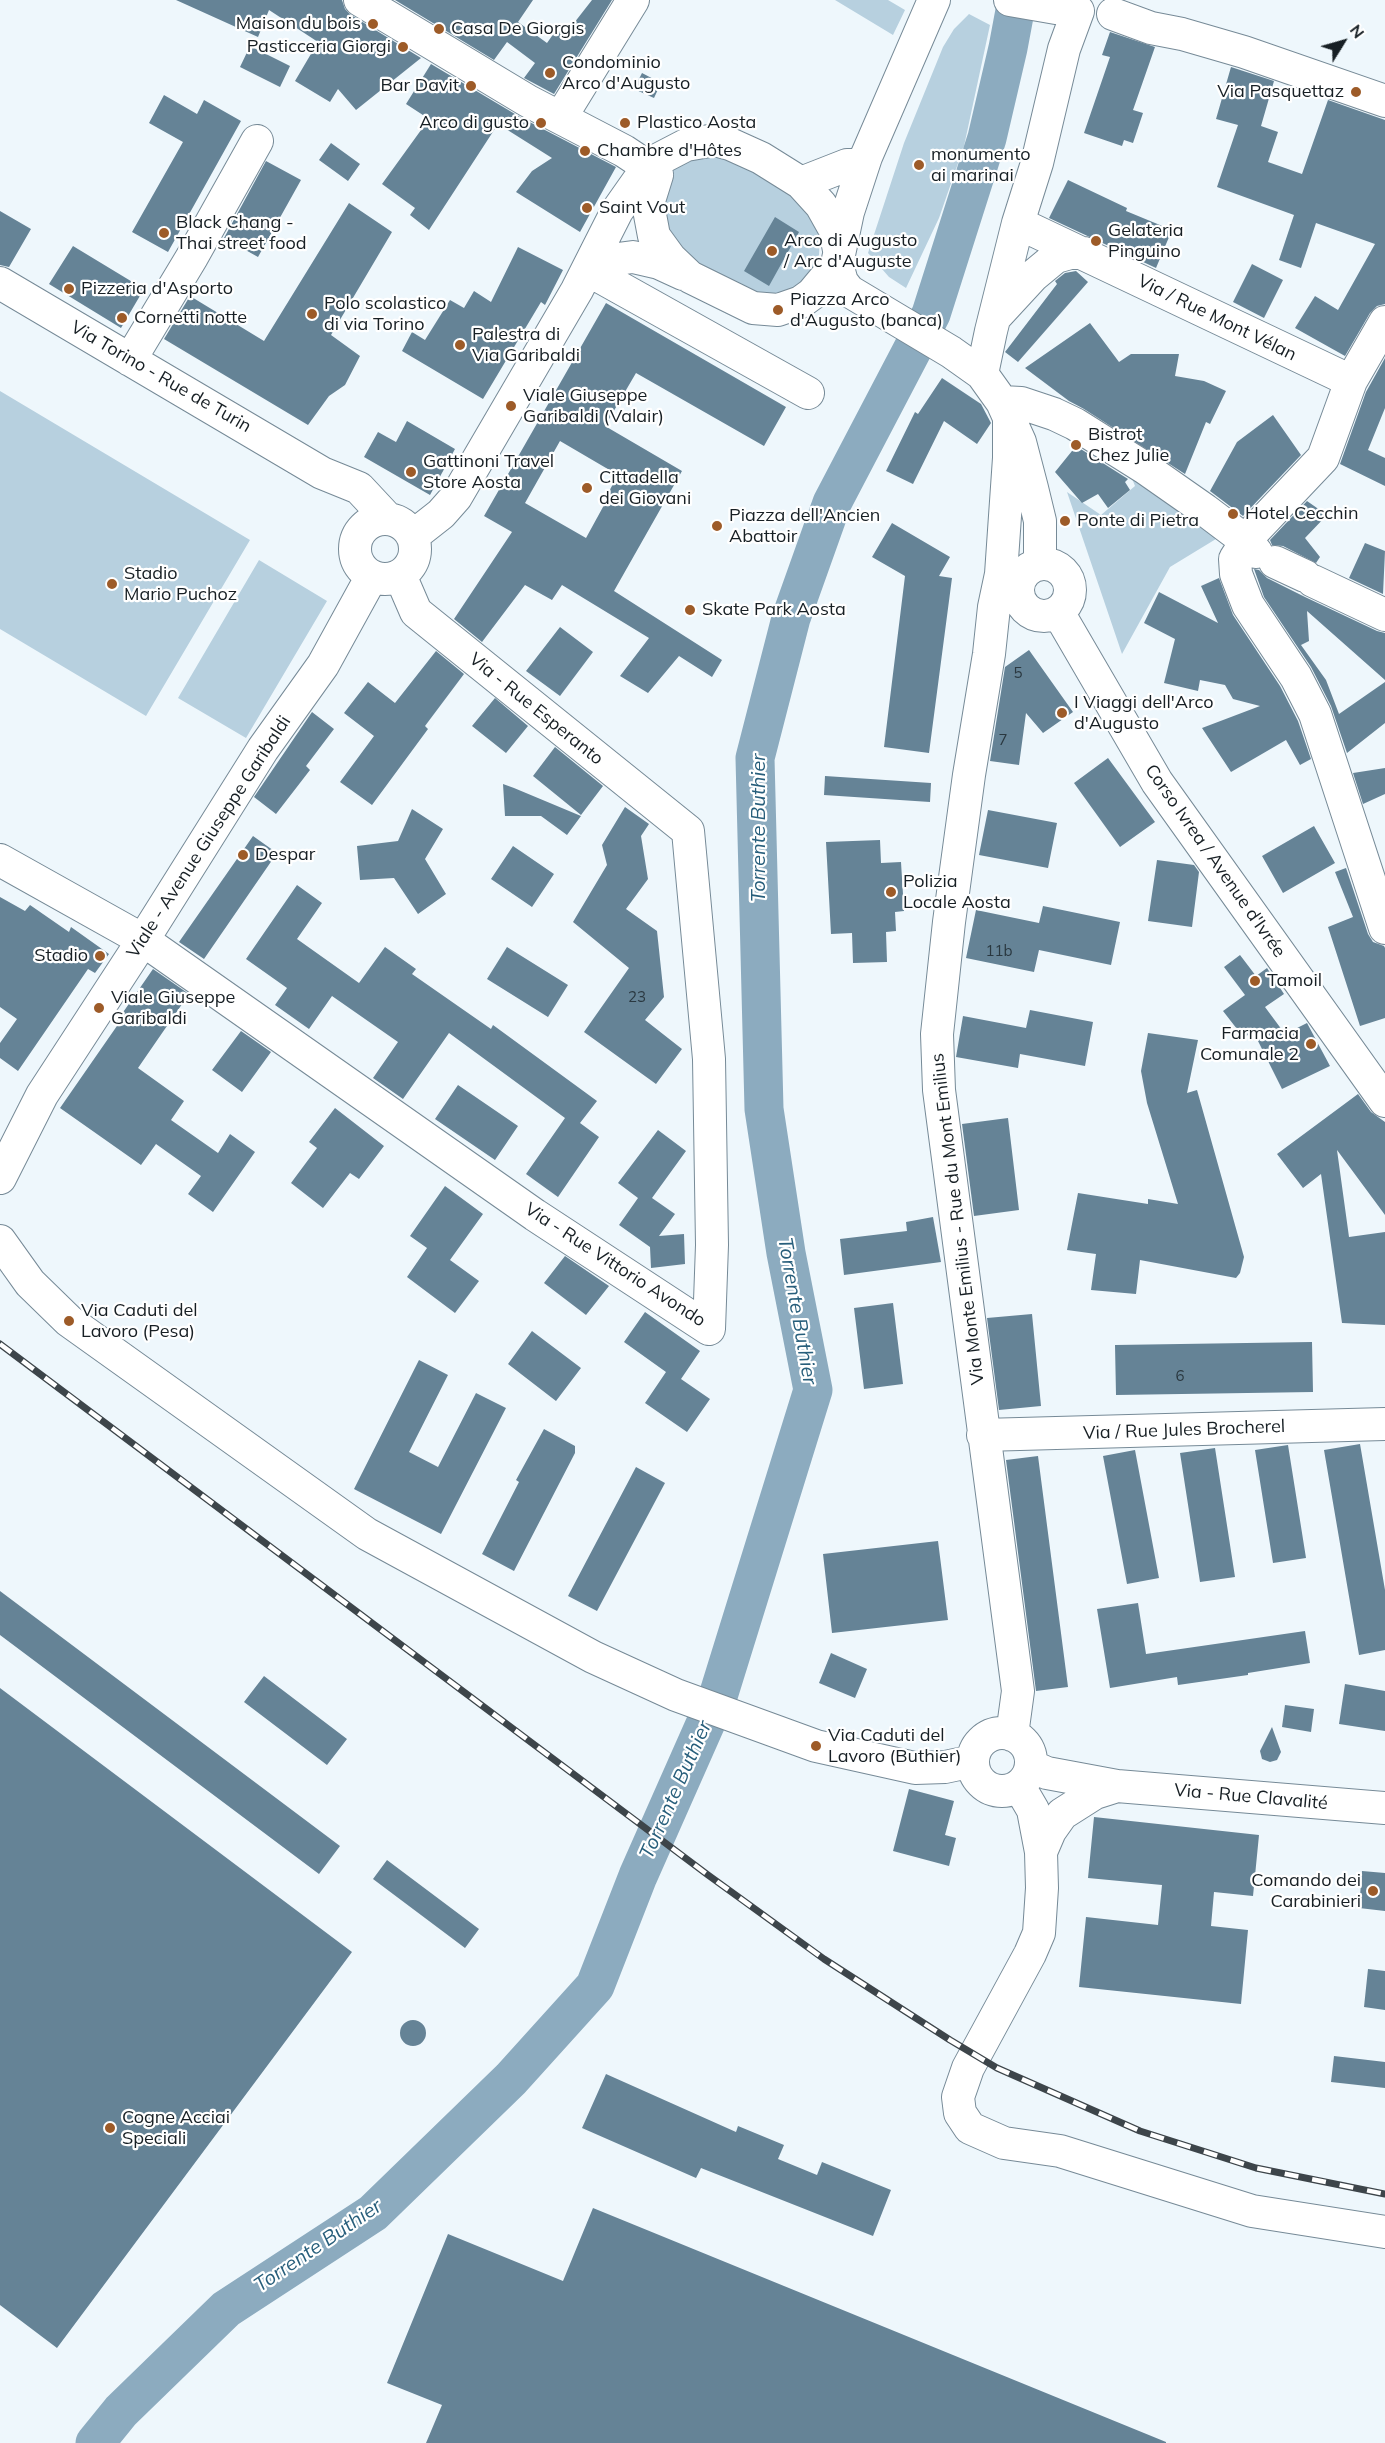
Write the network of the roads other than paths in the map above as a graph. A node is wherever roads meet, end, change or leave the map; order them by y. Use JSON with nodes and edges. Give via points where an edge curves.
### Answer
{"nodes":[{"id":1,"x":360,"y":0,"type":"edge"},
{"id":2,"x":633,"y":0,"type":"edge"},
{"id":3,"x":934,"y":0,"type":"edge"},
{"id":4,"x":1010,"y":0,"type":"edge"},
{"id":5,"x":1141,"y":0,"type":"edge"},
{"id":6,"x":1067,"y":5,"type":"edge"},
{"id":7,"x":1120,"y":7,"type":"edge"},
{"id":8,"x":1182,"y":34,"type":"junction"},
{"id":9,"x":1385,"y":101,"type":"edge"},
{"id":10,"x":561,"y":117,"type":"junction"},
{"id":11,"x":257,"y":141,"type":"dead end"},
{"id":12,"x":866,"y":157,"type":"junction"},
{"id":13,"x":648,"y":167,"type":"junction"},
{"id":14,"x":801,"y":183,"type":"junction"},
{"id":15,"x":1018,"y":223,"type":"junction"},
{"id":16,"x":1084,"y":253,"type":"junction"},
{"id":17,"x":838,"y":257,"type":"junction"},
{"id":18,"x":588,"y":270,"type":"junction"},
{"id":19,"x":690,"y":277,"type":"junction"},
{"id":20,"x":0,"y":283,"type":"edge"},
{"id":21,"x":996,"y":316,"type":"junction"},
{"id":22,"x":1385,"y":322,"type":"edge"},
{"id":23,"x":130,"y":360,"type":"junction"},
{"id":24,"x":982,"y":374,"type":"junction"},
{"id":25,"x":1351,"y":381,"type":"junction"},
{"id":26,"x":808,"y":393,"type":"dead end"},
{"id":27,"x":1006,"y":409,"type":"junction"},
{"id":28,"x":374,"y":524,"type":"junction"},
{"id":29,"x":412,"y":536,"type":"junction"},
{"id":30,"x":1259,"y":552,"type":"junction"},
{"id":31,"x":1040,"y":564,"type":"junction"},
{"id":32,"x":386,"y":576,"type":"junction"},
{"id":33,"x":1025,"y":608,"type":"junction"},
{"id":34,"x":1058,"y":612,"type":"junction"},
{"id":35,"x":1385,"y":615,"type":"edge"},
{"id":36,"x":990,"y":646,"type":"junction"},
{"id":37,"x":688,"y":831,"type":"joint"},
{"id":38,"x":0,"y":860,"type":"edge"},
{"id":39,"x":1385,"y":928,"type":"edge"},
{"id":40,"x":143,"y":940,"type":"junction"},
{"id":41,"x":42,"y":1095,"type":"junction"},
{"id":42,"x":1385,"y":1101,"type":"edge"},
{"id":43,"x":0,"y":1139,"type":"edge"},
{"id":44,"x":0,"y":1178,"type":"edge"},
{"id":45,"x":0,"y":1241,"type":"edge"},
{"id":46,"x":0,"y":1276,"type":"edge"},
{"id":47,"x":69,"y":1321,"type":"junction"},
{"id":48,"x":1385,"y":1424,"type":"edge"},
{"id":49,"x":984,"y":1435,"type":"junction"},
{"id":50,"x":1012,"y":1735,"type":"junction"},
{"id":51,"x":973,"y":1761,"type":"junction"},
{"id":52,"x":1025,"y":1776,"type":"junction"},
{"id":53,"x":1117,"y":1786,"type":"junction"},
{"id":54,"x":1385,"y":1808,"type":"edge"},
{"id":55,"x":1041,"y":1852,"type":"junction"},
{"id":56,"x":1385,"y":2232,"type":"edge"}],
"edges":[{"from":1,"to":10,"type":"street"},
{"from":2,"to":10,"type":"street"},
{"from":3,"to":12,"type":"street"},
{"from":4,"to":6,"type":"street"},
{"from":5,"to":8,"type":"street"},
{"from":6,"to":7,"type":"street","via":[[1095,17]]},
{"from":6,"to":15,"type":"street","via":[[1064,49],[1037,163]]},
{"from":7,"to":8,"type":"street","via":[[1151,28]]},
{"from":8,"to":9,"type":"street"},
{"from":10,"to":13,"type":"street"},
{"from":11,"to":23,"type":"street"},
{"from":12,"to":14,"type":"street","via":[[859,165],[847,165]]},
{"from":12,"to":17,"type":"street"},
{"from":13,"to":14,"type":"street","via":[[681,147],[715,140],[753,154]]},
{"from":13,"to":18,"type":"street","via":[[617,211]]},
{"from":13,"to":19,"type":"street","via":[[657,175],[648,204],[654,236]]},
{"from":14,"to":17,"type":"street","via":[[828,216],[836,234]]},
{"from":15,"to":16,"type":"street","name":"Via / Rue Mont Vélan"},
{"from":15,"to":21,"type":"street"},
{"from":16,"to":21,"type":"street","via":[[1056,257]]},
{"from":16,"to":25,"type":"street","name":"Via / Rue Mont Vélan"},
{"from":17,"to":19,"type":"street","via":[[812,294],[778,310],[753,308]]},
{"from":17,"to":24,"type":"street","via":[[842,282],[849,291]]},
{"from":18,"to":19,"type":"street","via":[[610,260],[633,257],[660,262]]},
{"from":18,"to":26,"type":"street"},
{"from":18,"to":29,"type":"street","via":[[456,497]]},
{"from":20,"to":23,"type":"street","name":"Via Torino - Rue de Turin"},
{"from":21,"to":24,"type":"street"},
{"from":22,"to":25,"type":"street"},
{"from":23,"to":28,"type":"street","name":"Via Torino - Rue de Turin","via":[[322,472]]},
{"from":24,"to":27,"type":"street"},
{"from":25,"to":30,"type":"street","via":[[1323,458]]},
{"from":27,"to":30,"type":"street","via":[[1021,403],[1075,424],[1151,472]]},
{"from":27,"to":31,"type":"street","via":[[1025,461],[1040,521]]},
{"from":27,"to":36,"type":"street","name":"Via Monte Emilius - Rue du Mont Emilius","via":[[1009,458],[1001,574]]},
{"from":28,"to":29,"type":"street","via":[[397,521]]},
{"from":28,"to":32,"type":"street","via":[[357,539],[357,561],[363,570]]},
{"from":29,"to":32,"type":"street","name":"Viale - Avenue Giuseppe Garibaldi","via":[[414,558],[406,571]]},
{"from":30,"to":35,"type":"street"},
{"from":30,"to":39,"type":"street","via":[[1235,558],[1236,574],[1248,605],[1296,677],[1315,714]]},
{"from":31,"to":33,"type":"street","via":[[1023,573],[1017,586]]},
{"from":31,"to":34,"type":"street","via":[[1060,570],[1069,581],[1070,595]]},
{"from":32,"to":37,"type":"street","name":"Via - Rue Esperanto","via":[[416,612]]},
{"from":32,"to":40,"type":"street","name":"Viale - Avenue Giuseppe Garibaldi","via":[[263,749]]},
{"from":33,"to":34,"type":"street","via":[[1039,616]]},
{"from":33,"to":36,"type":"street"},
{"from":34,"to":42,"type":"street","name":"Corso Ivrea / Avenue d'Ivrée","via":[[1157,782]]},
{"from":36,"to":49,"type":"street","name":"Via Monte Emilius - Rue du Mont Emilius","via":[[937,1035],[939,1090]]},
{"from":37,"to":40,"type":"street","name":"Via - Rue Vittorio Avondo","via":[[709,1059],[709,1329],[535,1215]]},
{"from":38,"to":40,"type":"street"},
{"from":40,"to":41,"type":"street","name":"Viale - Avenue Giuseppe Garibaldi"},
{"from":41,"to":43,"type":"street","name":"Viale - Avenue Giuseppe Garibaldi"},
{"from":41,"to":44,"type":"street","name":"Viale - Avenue Giuseppe Garibaldi"},
{"from":45,"to":47,"type":"street","via":[[30,1283]]},
{"from":46,"to":47,"type":"street","via":[[45,1311]]},
{"from":47,"to":51,"type":"street","via":[[367,1534],[593,1657],[676,1695],[816,1746],[915,1768]]},
{"from":48,"to":49,"type":"street","name":"Via / Rue Jules Brocherel"},
{"from":49,"to":50,"type":"street","name":"Via Monte Emilius - Rue du Mont Emilius","via":[[1018,1691]]},
{"from":50,"to":51,"type":"street","via":[[994,1734],[986,1738]]},
{"from":50,"to":52,"type":"street","via":[[1027,1747]]},
{"from":51,"to":52,"type":"street","via":[[985,1785],[1002,1791]]},
{"from":52,"to":53,"type":"street","name":"Via - Rue Clavalité","via":[[1047,1773]]},
{"from":52,"to":55,"type":"street"},
{"from":53,"to":54,"type":"street","name":"Via - Rue Clavalité"},
{"from":53,"to":55,"type":"street","via":[[1095,1793],[1062,1814]]},
{"from":55,"to":56,"type":"street","via":[[1039,1932],[968,2068],[958,2097],[960,2113],[970,2128],[1004,2143],[1060,2151],[1252,2211]]}]}
